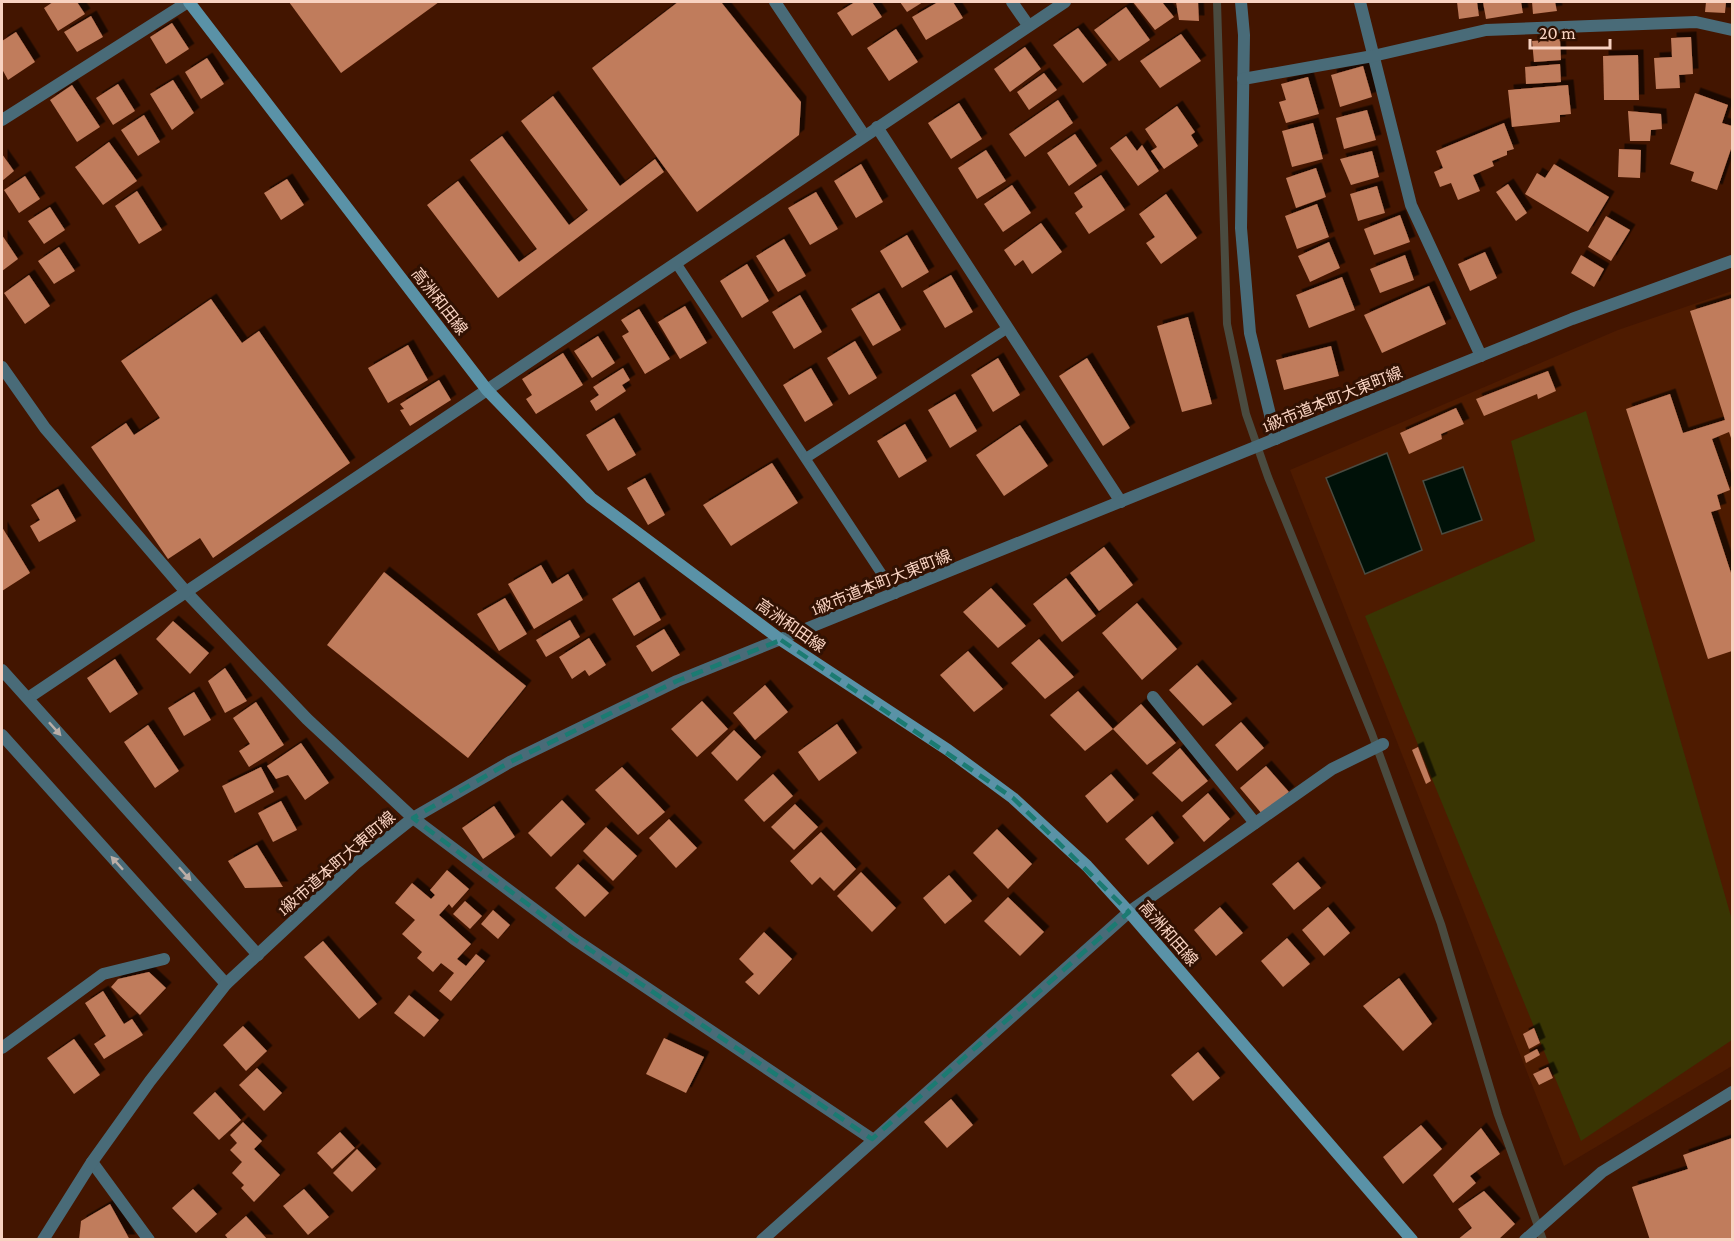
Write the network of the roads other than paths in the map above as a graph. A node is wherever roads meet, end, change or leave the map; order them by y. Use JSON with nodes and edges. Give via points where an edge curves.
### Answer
{"nodes":[{"id":1,"x":189,"y":2,"type":"edge"},
{"id":2,"x":775,"y":2,"type":"edge"},
{"id":3,"x":1012,"y":2,"type":"edge"},
{"id":4,"x":1065,"y":2,"type":"edge"},
{"id":5,"x":1241,"y":2,"type":"edge"},
{"id":6,"x":1360,"y":2,"type":"edge"},
{"id":7,"x":1028,"y":25,"type":"junction"},
{"id":8,"x":1732,"y":30,"type":"edge"},
{"id":9,"x":1373,"y":56,"type":"junction"},
{"id":10,"x":1243,"y":79,"type":"junction"},
{"id":11,"x":2,"y":120,"type":"edge"},
{"id":12,"x":877,"y":127,"type":"junction"},
{"id":13,"x":864,"y":135,"type":"junction"},
{"id":14,"x":1732,"y":261,"type":"edge"},
{"id":15,"x":676,"y":263,"type":"junction"},
{"id":16,"x":1008,"y":328,"type":"junction"},
{"id":17,"x":1481,"y":356,"type":"junction"},
{"id":18,"x":2,"y":367,"type":"edge"},
{"id":19,"x":487,"y":390,"type":"junction"},
{"id":20,"x":1276,"y":439,"type":"junction"},
{"id":21,"x":806,"y":459,"type":"junction"},
{"id":22,"x":1121,"y":502,"type":"junction"},
{"id":23,"x":187,"y":593,"type":"junction"},
{"id":24,"x":895,"y":594,"type":"junction"},
{"id":25,"x":781,"y":640,"type":"junction"},
{"id":26,"x":2,"y":670,"type":"edge"},
{"id":27,"x":1153,"y":698,"type":"dead end"},
{"id":28,"x":27,"y":699,"type":"junction"},
{"id":29,"x":2,"y":735,"type":"edge"},
{"id":30,"x":1383,"y":744,"type":"dead end"},
{"id":31,"x":413,"y":818,"type":"junction"},
{"id":32,"x":1255,"y":823,"type":"junction"},
{"id":33,"x":1130,"y":912,"type":"junction"},
{"id":34,"x":258,"y":955,"type":"junction"},
{"id":35,"x":164,"y":959,"type":"dead end"},
{"id":36,"x":226,"y":984,"type":"junction"},
{"id":37,"x":2,"y":1048,"type":"edge"},
{"id":38,"x":1732,"y":1092,"type":"edge"},
{"id":39,"x":873,"y":1139,"type":"junction"},
{"id":40,"x":92,"y":1162,"type":"junction"},
{"id":41,"x":43,"y":1239,"type":"edge"},
{"id":42,"x":149,"y":1239,"type":"edge"},
{"id":43,"x":762,"y":1239,"type":"edge"},
{"id":44,"x":1412,"y":1239,"type":"edge"},
{"id":45,"x":1525,"y":1239,"type":"edge"}],
"edges":[{"from":1,"to":11,"type":"street"},
{"from":1,"to":19,"type":"main road","name":"高洲和田線"},
{"from":2,"to":13,"type":"street"},
{"from":3,"to":7,"type":"street"},
{"from":4,"to":7,"type":"street"},
{"from":5,"to":10,"type":"street"},
{"from":6,"to":9,"type":"street"},
{"from":7,"to":12,"type":"street"},
{"from":8,"to":9,"type":"street","via":[[1696,22],[1486,30]]},
{"from":9,"to":10,"type":"street"},
{"from":9,"to":17,"type":"street","via":[[1411,205]]},
{"from":10,"to":20,"type":"street","via":[[1241,228],[1250,333]]},
{"from":12,"to":13,"type":"street"},
{"from":12,"to":16,"type":"street"},
{"from":13,"to":15,"type":"street"},
{"from":14,"to":17,"type":"street","name":"1級市道本町大東町線"},
{"from":15,"to":19,"type":"street"},
{"from":15,"to":21,"type":"lane"},
{"from":16,"to":21,"type":"lane"},
{"from":16,"to":22,"type":"street"},
{"from":17,"to":20,"type":"street","name":"1級市道本町大東町線"},
{"from":18,"to":23,"type":"street","via":[[45,428]]},
{"from":19,"to":23,"type":"street"},
{"from":19,"to":25,"type":"main road","name":"高洲和田線","via":[[591,498]]},
{"from":20,"to":22,"type":"street","name":"1級市道本町大東町線"},
{"from":21,"to":24,"type":"lane"},
{"from":22,"to":24,"type":"street","name":"1級市道本町大東町線"},
{"from":23,"to":28,"type":"street"},
{"from":23,"to":31,"type":"street","via":[[307,718]]},
{"from":24,"to":25,"type":"street","name":"1級市道本町大東町線"},
{"from":25,"to":31,"type":"street","name":"1級市道本町大東町線","via":[[677,681],[510,762]]},
{"from":25,"to":33,"type":"main road","name":"高洲和田線","via":[[948,750],[1013,798]]},
{"from":26,"to":28,"type":"street"},
{"from":27,"to":32,"type":"street"},
{"from":28,"to":34,"type":"street","one_way":true},
{"from":36,"to":29,"type":"street","one_way":true},
{"from":30,"to":32,"type":"street","via":[[1332,769]]},
{"from":31,"to":34,"type":"street","name":"1級市道本町大東町線","via":[[355,864]]},
{"from":31,"to":39,"type":"street","via":[[574,939]]},
{"from":32,"to":33,"type":"street"},
{"from":33,"to":39,"type":"street"},
{"from":33,"to":44,"type":"main road","name":"高洲和田線"},
{"from":34,"to":36,"type":"street","name":"1級市道本町大東町線"},
{"from":35,"to":37,"type":"street","via":[[103,974]]},
{"from":36,"to":40,"type":"street","name":"1級市道本町大東町線"},
{"from":38,"to":45,"type":"street","via":[[1602,1172]]},
{"from":39,"to":43,"type":"street"},
{"from":40,"to":41,"type":"street","name":"1級市道本町大東町線"},
{"from":40,"to":42,"type":"street"}]}
